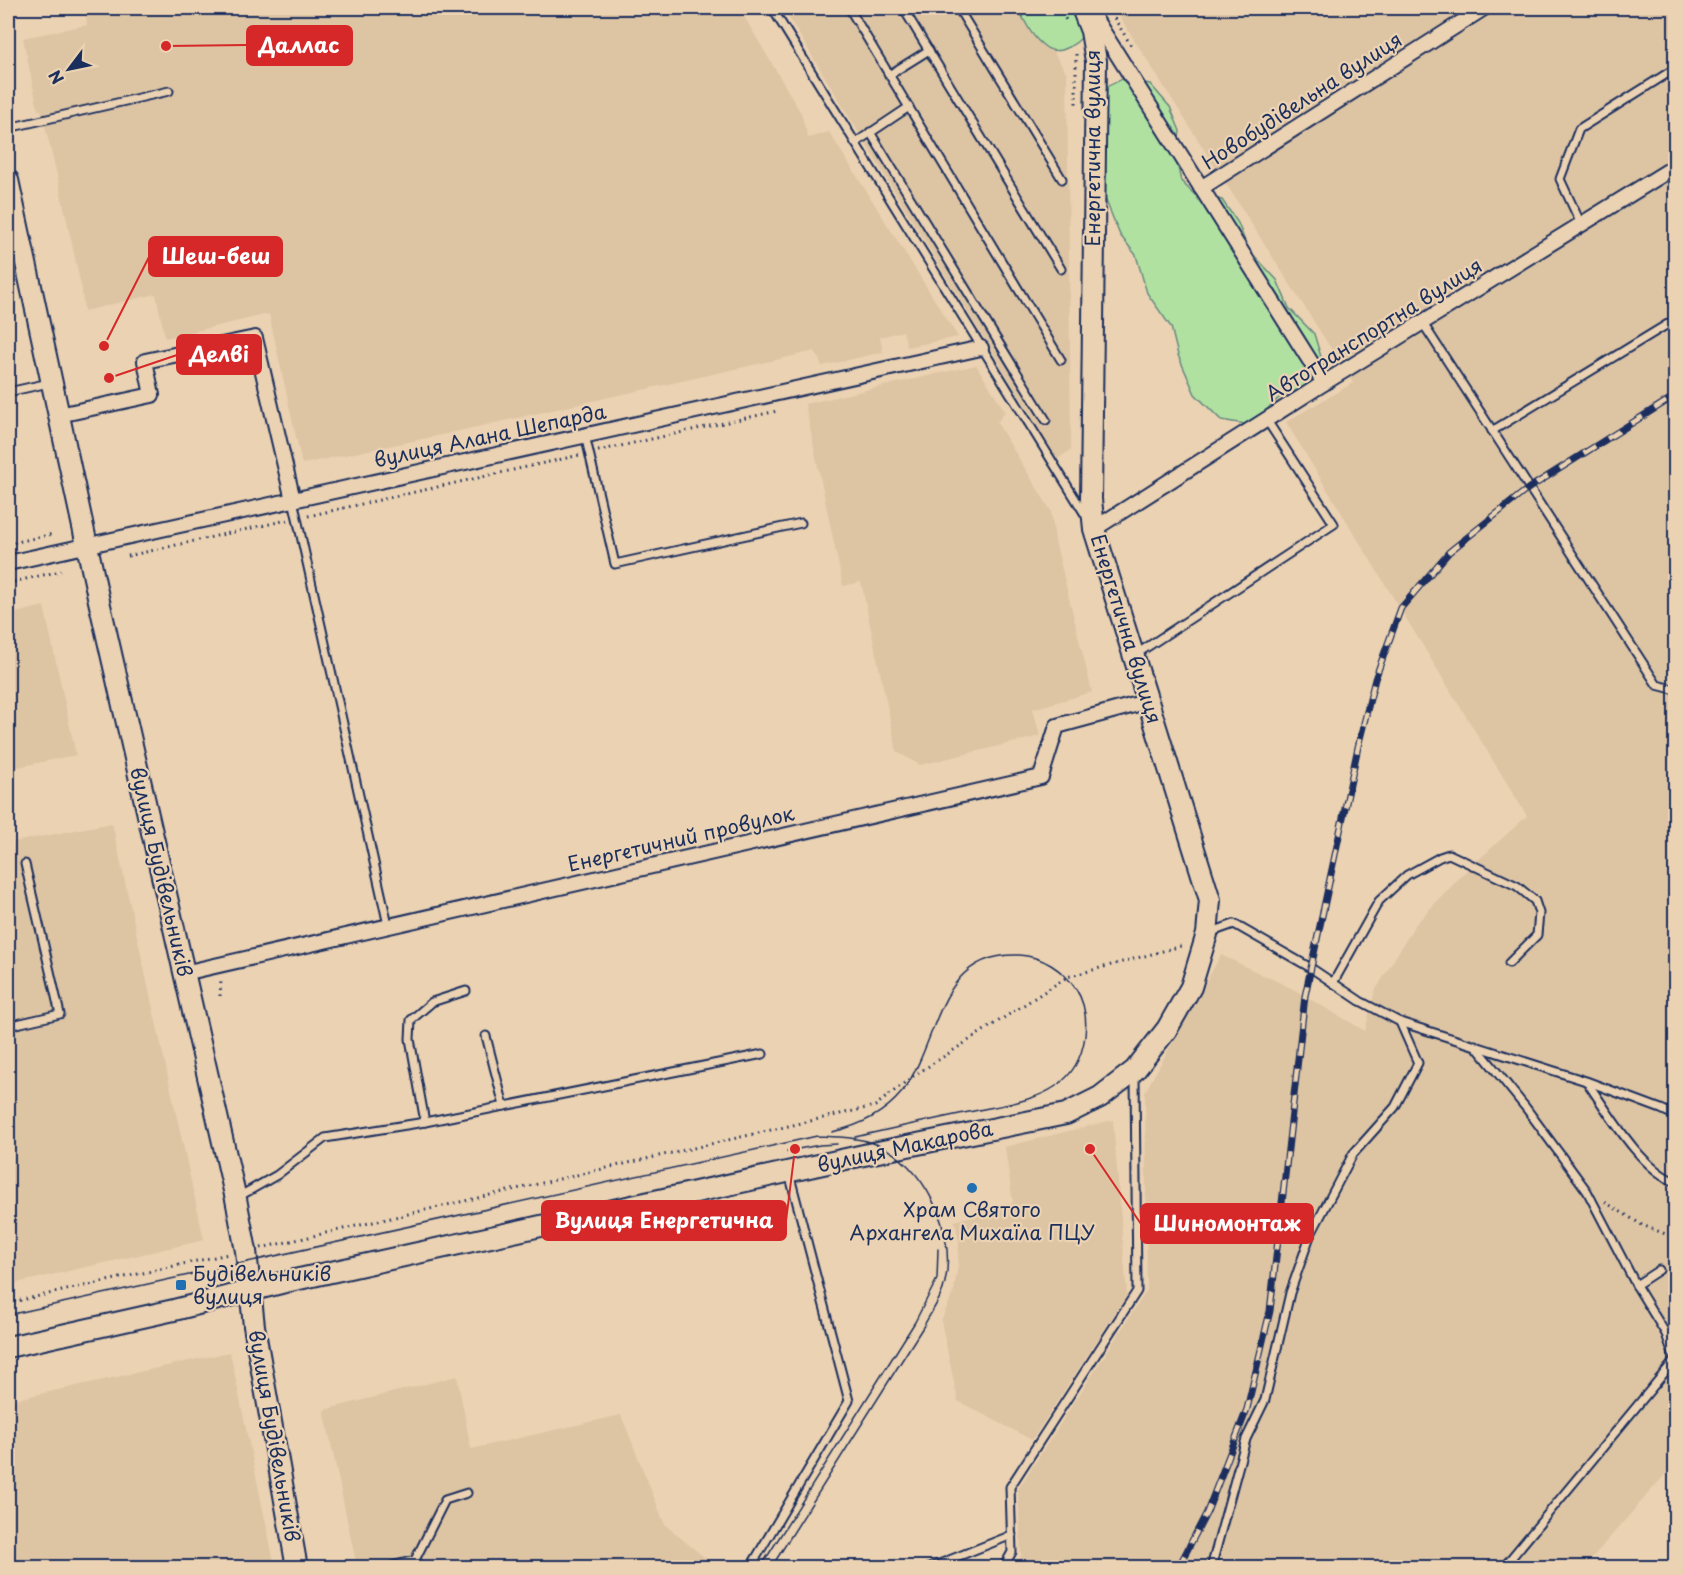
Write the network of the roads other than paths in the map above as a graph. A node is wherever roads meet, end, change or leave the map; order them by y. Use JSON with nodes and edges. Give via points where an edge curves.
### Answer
{"nodes":[{"id":1,"x":772,"y":8,"type":"edge"},
{"id":2,"x":849,"y":8,"type":"edge"},
{"id":3,"x":903,"y":8,"type":"edge"},
{"id":4,"x":958,"y":8,"type":"edge"},
{"id":5,"x":1082,"y":8,"type":"edge"},
{"id":6,"x":1088,"y":8,"type":"edge"},
{"id":7,"x":1484,"y":8,"type":"edge"},
{"id":8,"x":929,"y":50,"type":"junction"},
{"id":9,"x":1676,"y":68,"type":"edge"},
{"id":10,"x":890,"y":75,"type":"junction"},
{"id":11,"x":169,"y":91,"type":"dead end"},
{"id":12,"x":909,"y":107,"type":"junction"},
{"id":13,"x":8,"y":128,"type":"edge"},
{"id":14,"x":870,"y":132,"type":"junction"},
{"id":15,"x":855,"y":143,"type":"junction"},
{"id":16,"x":1676,"y":166,"type":"edge"},
{"id":17,"x":1062,"y":179,"type":"dead end"},
{"id":18,"x":8,"y":180,"type":"edge"},
{"id":19,"x":1201,"y":188,"type":"junction"},
{"id":20,"x":1581,"y":224,"type":"junction"},
{"id":21,"x":1061,"y":269,"type":"dead end"},
{"id":22,"x":1676,"y":319,"type":"edge"},
{"id":23,"x":1422,"y":322,"type":"junction"},
{"id":24,"x":981,"y":348,"type":"junction"},
{"id":25,"x":1061,"y":360,"type":"dead end"},
{"id":26,"x":52,"y":382,"type":"junction"},
{"id":27,"x":1324,"y":382,"type":"junction"},
{"id":28,"x":8,"y":392,"type":"edge"},
{"id":29,"x":59,"y":415,"type":"junction"},
{"id":30,"x":1266,"y":419,"type":"junction"},
{"id":31,"x":1046,"y":420,"type":"dead end"},
{"id":32,"x":1492,"y":431,"type":"junction"},
{"id":33,"x":585,"y":435,"type":"junction"},
{"id":34,"x":293,"y":500,"type":"junction"},
{"id":35,"x":801,"y":523,"type":"dead end"},
{"id":36,"x":1094,"y":528,"type":"junction"},
{"id":37,"x":88,"y":545,"type":"junction"},
{"id":38,"x":8,"y":563,"type":"edge"},
{"id":39,"x":1135,"y":655,"type":"junction"},
{"id":40,"x":1676,"y":690,"type":"edge"},
{"id":41,"x":1149,"y":701,"type":"junction"},
{"id":42,"x":25,"y":864,"type":"dead end"},
{"id":43,"x":388,"y":926,"type":"junction"},
{"id":44,"x":1199,"y":939,"type":"junction"},
{"id":45,"x":1509,"y":963,"type":"dead end"},
{"id":46,"x":184,"y":973,"type":"junction"},
{"id":47,"x":1333,"y":983,"type":"junction"},
{"id":48,"x":466,"y":991,"type":"dead end"},
{"id":49,"x":1400,"y":1022,"type":"junction"},
{"id":50,"x":8,"y":1026,"type":"edge"},
{"id":51,"x":486,"y":1036,"type":"dead end"},
{"id":52,"x":1475,"y":1045,"type":"junction"},
{"id":53,"x":763,"y":1054,"type":"dead end"},
{"id":54,"x":1135,"y":1070,"type":"junction"},
{"id":55,"x":1586,"y":1081,"type":"junction"},
{"id":56,"x":504,"y":1106,"type":"junction"},
{"id":57,"x":1066,"y":1114,"type":"joint"},
{"id":58,"x":1676,"y":1116,"type":"edge"},
{"id":59,"x":424,"y":1122,"type":"junction"},
{"id":60,"x":788,"y":1172,"type":"junction"},
{"id":61,"x":1676,"y":1182,"type":"edge"},
{"id":62,"x":236,"y":1199,"type":"junction"},
{"id":63,"x":1659,"y":1270,"type":"dead end"},
{"id":64,"x":1636,"y":1285,"type":"junction"},
{"id":65,"x":251,"y":1290,"type":"junction"},
{"id":66,"x":1676,"y":1328,"type":"edge"},
{"id":67,"x":1666,"y":1334,"type":"junction"},
{"id":68,"x":8,"y":1347,"type":"edge"},
{"id":69,"x":1675,"y":1360,"type":"edge"},
{"id":70,"x":467,"y":1493,"type":"dead end"},
{"id":71,"x":1012,"y":1535,"type":"junction"},
{"id":72,"x":297,"y":1568,"type":"edge"},
{"id":73,"x":384,"y":1568,"type":"edge"},
{"id":74,"x":750,"y":1568,"type":"edge"},
{"id":75,"x":929,"y":1568,"type":"edge"},
{"id":76,"x":1003,"y":1568,"type":"edge"},
{"id":77,"x":1211,"y":1568,"type":"edge"},
{"id":78,"x":1503,"y":1568,"type":"edge"}],
"edges":[{"from":1,"to":15,"type":"lane"},
{"from":2,"to":10,"type":"lane"},
{"from":3,"to":8,"type":"lane"},
{"from":4,"to":17,"type":"lane"},
{"from":5,"to":36,"type":"main road","name":"Енергетична вулиця","via":[[1096,61],[1091,499]]},
{"from":6,"to":19,"type":"street","name":"Енергетична вулиця"},
{"from":7,"to":19,"type":"street","name":"Новобудівельна вулиця"},
{"from":8,"to":10,"type":"lane"},
{"from":8,"to":21,"type":"lane"},
{"from":9,"to":20,"type":"lane","via":[[1579,129],[1560,179]]},
{"from":10,"to":12,"type":"lane"},
{"from":11,"to":13,"type":"lane"},
{"from":12,"to":14,"type":"lane"},
{"from":12,"to":25,"type":"lane"},
{"from":14,"to":15,"type":"lane"},
{"from":14,"to":31,"type":"lane"},
{"from":15,"to":24,"type":"lane"},
{"from":16,"to":20,"type":"street","name":"Автотранспортна вулиця"},
{"from":18,"to":26,"type":"main road","name":"вулиця Будівельників"},
{"from":19,"to":27,"type":"street","name":"Енергетична вулиця"},
{"from":20,"to":23,"type":"street","name":"Автотранспортна вулиця"},
{"from":22,"to":32,"type":"lane"},
{"from":23,"to":27,"type":"street","name":"Автотранспортна вулиця"},
{"from":23,"to":32,"type":"lane"},
{"from":24,"to":33,"type":"street","name":"вулиця Алана Шепарда"},
{"from":24,"to":36,"type":"lane"},
{"from":26,"to":28,"type":"lane"},
{"from":26,"to":29,"type":"main road","name":"вулиця Будівельників"},
{"from":27,"to":30,"type":"street","name":"Автотранспортна вулиця"},
{"from":29,"to":34,"type":"street","via":[[152,395],[145,361],[255,338]]},
{"from":29,"to":37,"type":"main road","name":"вулиця Будівельників"},
{"from":30,"to":36,"type":"street","name":"Автотранспортна вулиця"},
{"from":30,"to":39,"type":"lane","via":[[1334,524]]},
{"from":32,"to":40,"type":"lane","via":[[1657,685]]},
{"from":33,"to":34,"type":"street","name":"вулиця Алана Шепарда"},
{"from":33,"to":35,"type":"lane","via":[[615,564]]},
{"from":34,"to":37,"type":"street","name":"вулиця Алана Шепарда"},
{"from":34,"to":43,"type":"lane"},
{"from":36,"to":39,"type":"main road","name":"Енергетична вулиця"},
{"from":37,"to":38,"type":"street","name":"вулиця Алана Шепарда"},
{"from":37,"to":46,"type":"main road","name":"вулиця Будівельників"},
{"from":39,"to":41,"type":"main road","name":"Енергетична вулиця"},
{"from":41,"to":43,"type":"street","name":"Енергетичний провулок","via":[[1057,726],[1041,777]]},
{"from":41,"to":44,"type":"main road","name":"Енергетична вулиця","via":[[1210,900]]},
{"from":42,"to":50,"type":"lane","via":[[60,1014]]},
{"from":43,"to":46,"type":"street","name":"Енергетичний провулок"},
{"from":44,"to":47,"type":"lane","via":[[1234,924]]},
{"from":44,"to":54,"type":"main road","name":"Енергетична вулиця","via":[[1191,987],[1167,1029]]},
{"from":45,"to":47,"type":"lane","via":[[1537,935],[1539,913],[1535,901],[1517,886],[1449,854],[1407,875],[1379,902]]},
{"from":46,"to":62,"type":"main road","name":"вулиця Будівельників"},
{"from":47,"to":49,"type":"lane"},
{"from":48,"to":59,"type":"lane","via":[[432,1002],[411,1020],[410,1039]]},
{"from":49,"to":52,"type":"lane"},
{"from":49,"to":77,"type":"lane","via":[[1418,1063],[1395,1107],[1353,1154],[1310,1236],[1290,1293],[1265,1401],[1246,1439]]},
{"from":51,"to":56,"type":"lane"},
{"from":52,"to":55,"type":"lane"},
{"from":52,"to":64,"type":"lane","via":[[1587,1191]]},
{"from":53,"to":56,"type":"lane"},
{"from":54,"to":57,"type":"main road","name":"Енергетична вулиця","via":[[1100,1096]]},
{"from":54,"to":71,"type":"lane","via":[[1137,1291],[1010,1487]]},
{"from":55,"to":58,"type":"lane"},
{"from":55,"to":61,"type":"lane","via":[[1634,1150],[1664,1178]]},
{"from":56,"to":59,"type":"lane"},
{"from":57,"to":60,"type":"main road","name":"вулиця Макарова"},
{"from":59,"to":62,"type":"lane","via":[[325,1138],[277,1175]]},
{"from":60,"to":65,"type":"main road","name":"вулиця Макарова"},
{"from":60,"to":74,"type":"lane","via":[[849,1401]]},
{"from":62,"to":65,"type":"main road","name":"вулиця Будівельників"},
{"from":63,"to":64,"type":"lane"},
{"from":64,"to":67,"type":"lane"},
{"from":65,"to":68,"type":"main road","name":"вулиця Макарова"},
{"from":65,"to":72,"type":"main road","name":"вулиця Будівельників"},
{"from":66,"to":67,"type":"lane"},
{"from":67,"to":69,"type":"lane"},
{"from":69,"to":78,"type":"lane"},
{"from":70,"to":73,"type":"lane","via":[[445,1500],[415,1560]]},
{"from":71,"to":75,"type":"lane"},
{"from":71,"to":76,"type":"lane","via":[[1012,1552]]}]}
